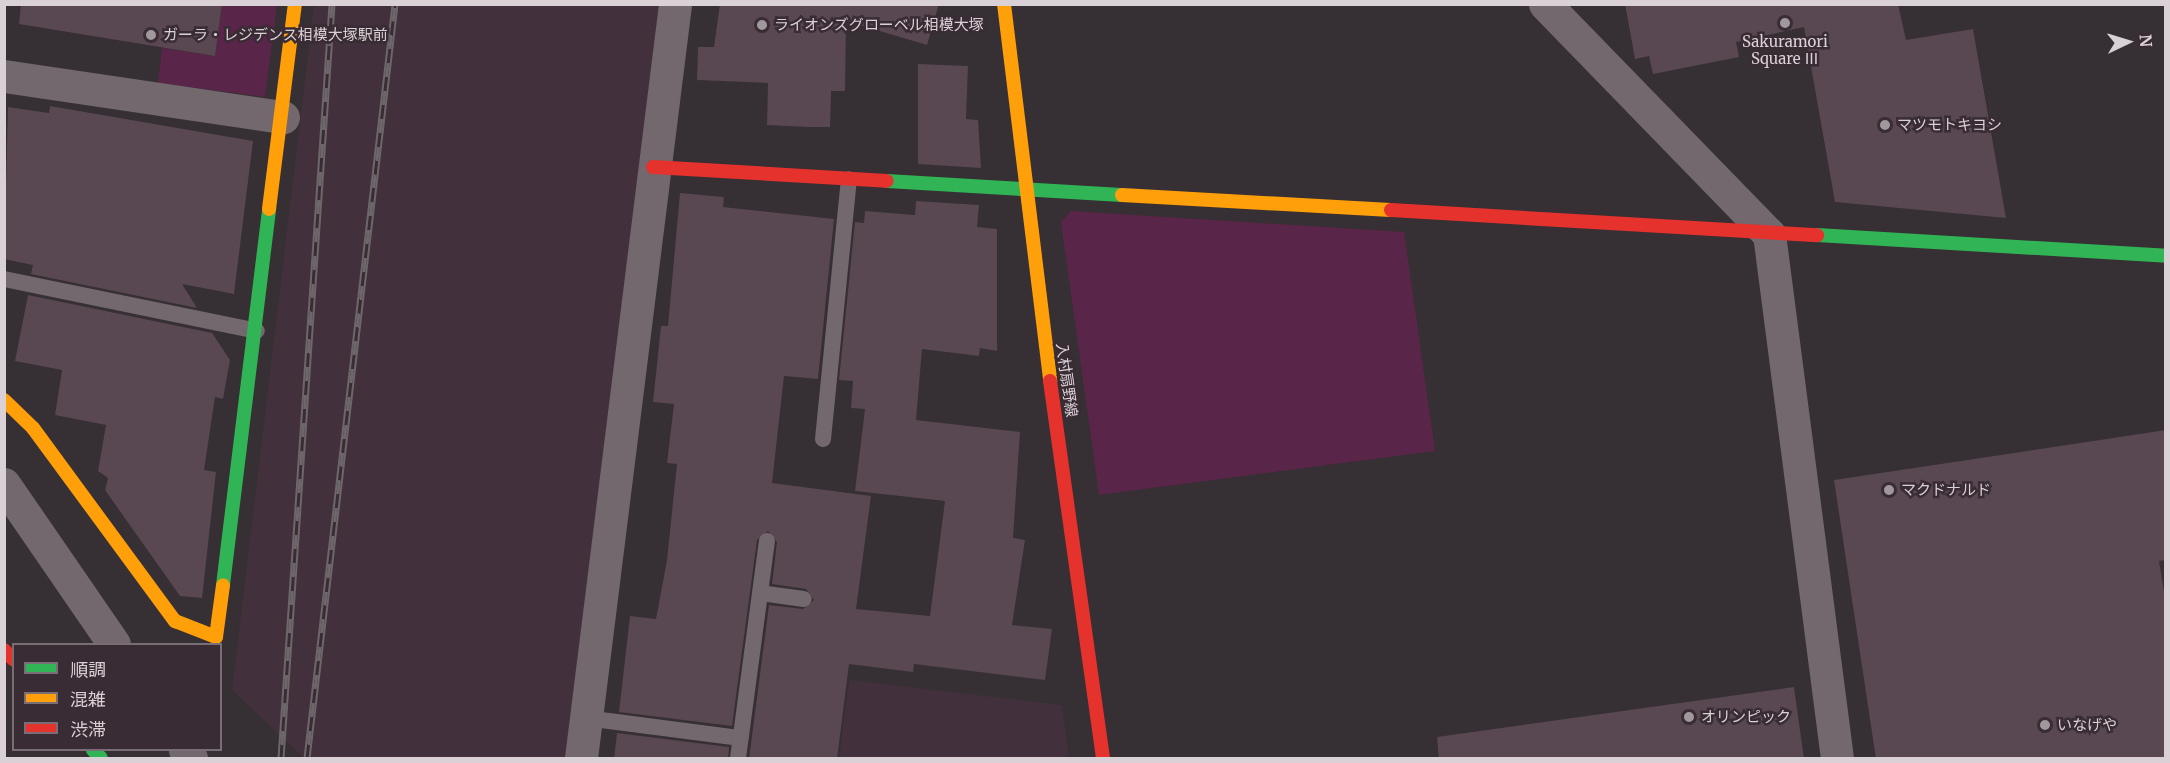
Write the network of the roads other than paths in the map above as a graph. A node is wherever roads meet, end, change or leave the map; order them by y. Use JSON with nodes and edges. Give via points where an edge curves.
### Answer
{"nodes":[{"id":1,"x":295,"y":4,"type":"edge"},
{"id":2,"x":675,"y":4,"type":"edge"},
{"id":3,"x":1004,"y":4,"type":"edge"},
{"id":4,"x":1545,"y":4,"type":"edge"},
{"id":5,"x":4,"y":76,"type":"edge"},
{"id":6,"x":283,"y":117,"type":"junction"},
{"id":7,"x":652,"y":167,"type":"junction"},
{"id":8,"x":849,"y":179,"type":"junction"},
{"id":9,"x":1023,"y":189,"type":"junction"},
{"id":10,"x":1769,"y":234,"type":"junction"},
{"id":11,"x":2166,"y":256,"type":"edge"},
{"id":12,"x":4,"y":279,"type":"edge"},
{"id":13,"x":256,"y":332,"type":"junction"},
{"id":14,"x":4,"y":400,"type":"edge"},
{"id":15,"x":823,"y":440,"type":"dead end"},
{"id":16,"x":4,"y":483,"type":"edge"},
{"id":17,"x":767,"y":541,"type":"dead end"},
{"id":18,"x":760,"y":593,"type":"junction"},
{"id":19,"x":804,"y":599,"type":"dead end"},
{"id":20,"x":113,"y":643,"type":"edge"},
{"id":21,"x":586,"y":718,"type":"junction"},
{"id":22,"x":741,"y":738,"type":"junction"},
{"id":23,"x":581,"y":759,"type":"edge"},
{"id":24,"x":738,"y":759,"type":"edge"},
{"id":25,"x":1103,"y":759,"type":"edge"},
{"id":26,"x":1837,"y":759,"type":"edge"}],
"edges":[{"from":1,"to":6,"type":"main road"},
{"from":2,"to":7,"type":"street"},
{"from":3,"to":9,"type":"main road","name":"入村扇野線"},
{"from":4,"to":10,"type":"street"},
{"from":5,"to":6,"type":"street"},
{"from":6,"to":13,"type":"main road"},
{"from":7,"to":8,"type":"main road"},
{"from":7,"to":21,"type":"street"},
{"from":8,"to":9,"type":"main road"},
{"from":8,"to":15,"type":"lane"},
{"from":9,"to":10,"type":"main road"},
{"from":9,"to":25,"type":"main road","name":"入村扇野線"},
{"from":10,"to":11,"type":"main road"},
{"from":10,"to":26,"type":"street"},
{"from":12,"to":13,"type":"lane"},
{"from":13,"to":14,"type":"main road","via":[[216,637],[175,621],[33,429]]},
{"from":16,"to":20,"type":"street"},
{"from":17,"to":18,"type":"lane"},
{"from":18,"to":19,"type":"lane"},
{"from":18,"to":22,"type":"lane"},
{"from":21,"to":22,"type":"lane"},
{"from":21,"to":23,"type":"street"},
{"from":22,"to":24,"type":"lane"}]}
